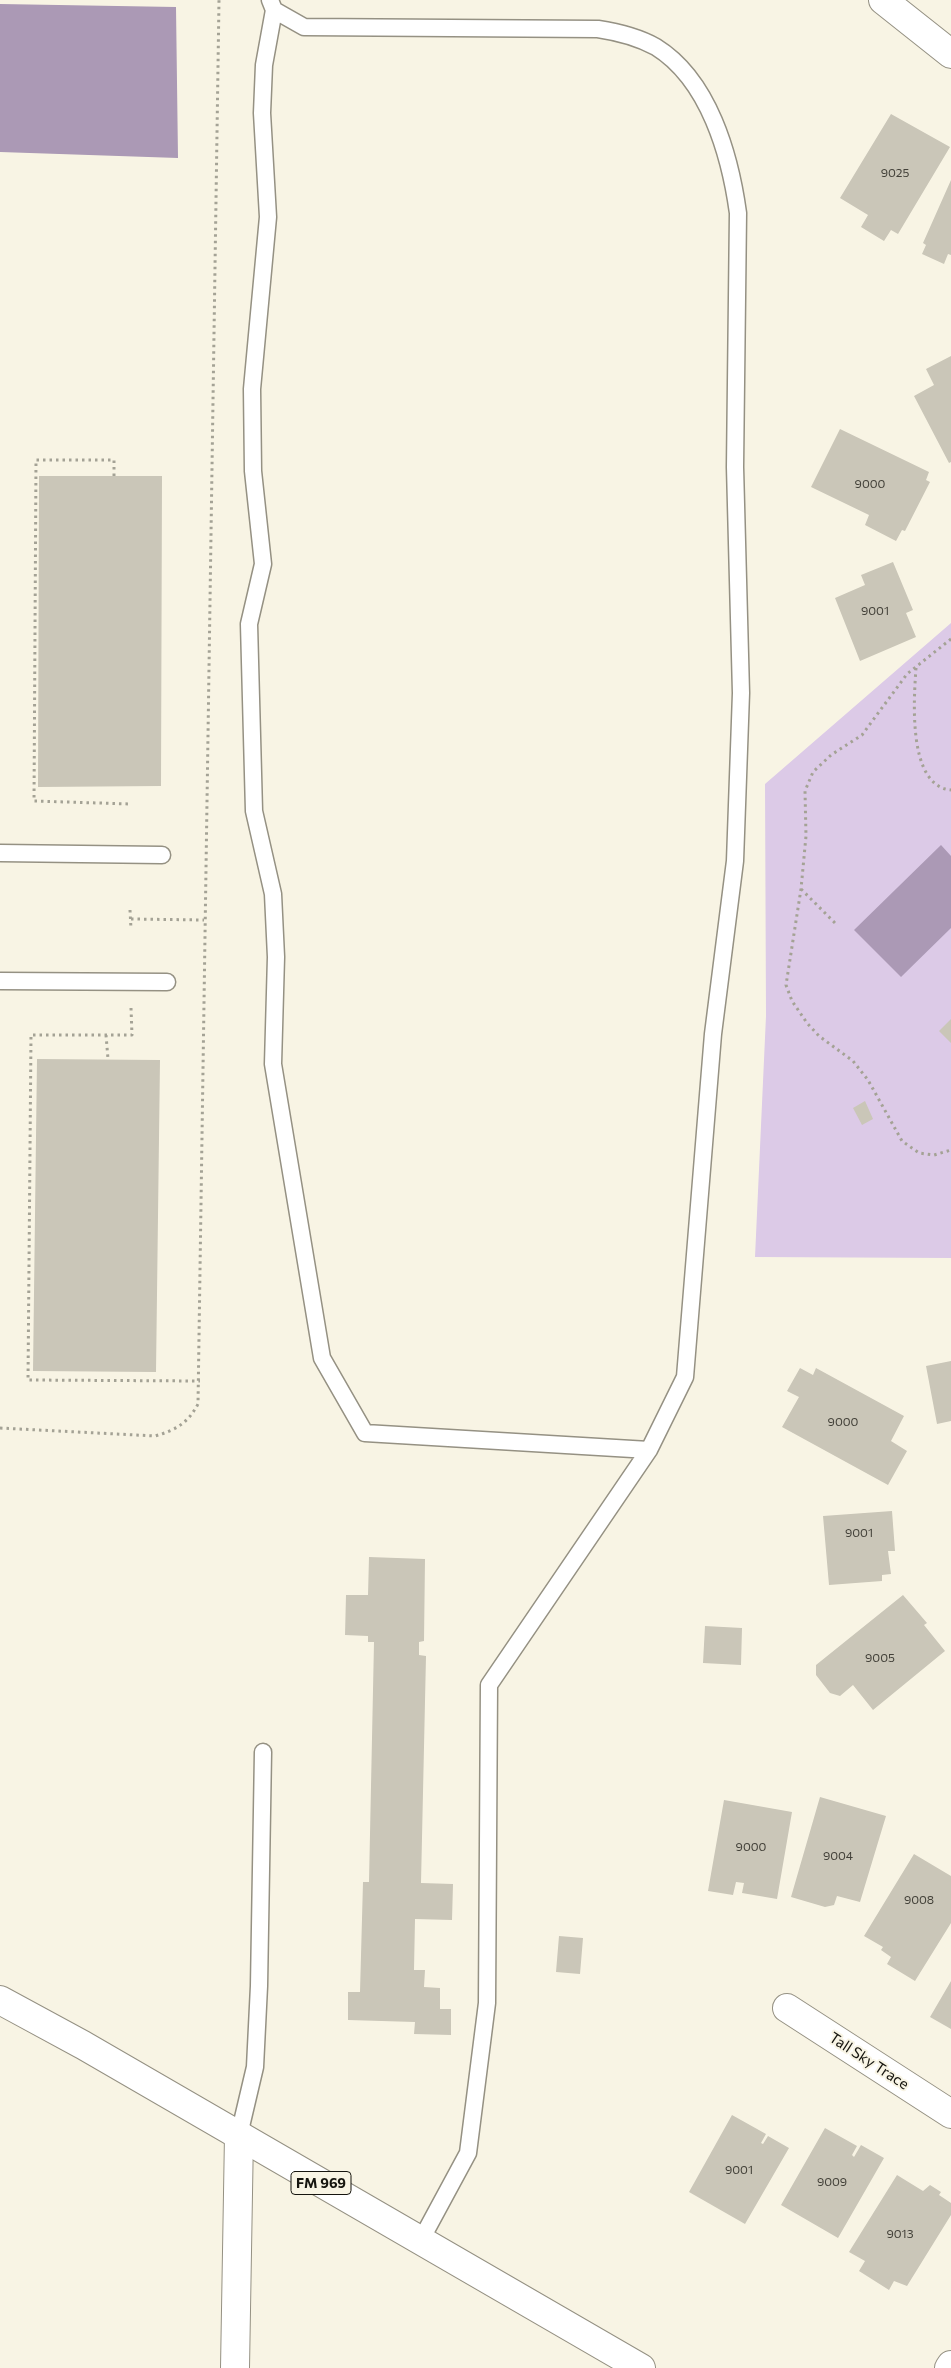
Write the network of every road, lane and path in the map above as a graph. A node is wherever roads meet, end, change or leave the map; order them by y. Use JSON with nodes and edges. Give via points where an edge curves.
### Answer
{"nodes":[{"id":1,"x":218,"y":0,"type":"edge"},
{"id":2,"x":884,"y":0,"type":"edge"},
{"id":3,"x":272,"y":5,"type":"edge"},
{"id":4,"x":951,"y":54,"type":"edge"},
{"id":5,"x":114,"y":476,"type":"dead end"},
{"id":6,"x":951,"y":639,"type":"edge"},
{"id":7,"x":916,"y":667,"type":"junction"},
{"id":8,"x":951,"y":790,"type":"edge"},
{"id":9,"x":130,"y":804,"type":"dead end"},
{"id":10,"x":0,"y":853,"type":"edge"},
{"id":11,"x":162,"y":855,"type":"dead end"},
{"id":12,"x":801,"y":889,"type":"junction"},
{"id":13,"x":130,"y":910,"type":"dead end"},
{"id":14,"x":131,"y":919,"type":"junction"},
{"id":15,"x":204,"y":920,"type":"junction"},
{"id":16,"x":837,"y":925,"type":"dead end"},
{"id":17,"x":131,"y":930,"type":"dead end"},
{"id":18,"x":0,"y":981,"type":"edge"},
{"id":19,"x":167,"y":982,"type":"dead end"},
{"id":20,"x":131,"y":1006,"type":"dead end"},
{"id":21,"x":106,"y":1035,"type":"junction"},
{"id":22,"x":108,"y":1060,"type":"dead end"},
{"id":23,"x":951,"y":1150,"type":"edge"},
{"id":24,"x":200,"y":1381,"type":"junction"},
{"id":25,"x":0,"y":1428,"type":"edge"},
{"id":26,"x":649,"y":1450,"type":"junction"},
{"id":27,"x":263,"y":1752,"type":"dead end"},
{"id":28,"x":0,"y":2000,"type":"edge"},
{"id":29,"x":787,"y":2008,"type":"dead end"},
{"id":30,"x":951,"y":2114,"type":"edge"},
{"id":31,"x":238,"y":2135,"type":"junction"},
{"id":32,"x":421,"y":2240,"type":"junction"},
{"id":33,"x":235,"y":2368,"type":"edge"},
{"id":34,"x":641,"y":2368,"type":"edge"}],
"edges":[{"from":1,"to":15,"type":"path"},
{"from":2,"to":4,"type":"main road"},
{"from":3,"to":26,"type":"lane","via":[[262,113],[268,217],[252,388],[253,471],[263,564],[249,624],[254,811],[273,894],[276,957],[272,1064],[322,1358],[365,1433]]},
{"from":3,"to":26,"type":"lane","via":[[304,27],[598,30],[622,33],[655,47],[672,60],[693,85],[713,118],[732,173],[738,213],[735,467],[741,693],[735,861],[713,1034],[685,1377]]},
{"from":5,"to":9,"type":"path","via":[[114,460],[36,460],[34,801]]},
{"from":6,"to":7,"type":"path"},
{"from":7,"to":8,"type":"path","via":[[913,713],[921,761],[932,780]]},
{"from":7,"to":12,"type":"path","via":[[907,674],[862,735],[831,755],[813,772],[805,792],[806,836]]},
{"from":10,"to":11,"type":"lane"},
{"from":12,"to":16,"type":"path"},
{"from":12,"to":23,"type":"path","via":[[786,985],[792,1001],[819,1036],[853,1061],[868,1080],[902,1141],[919,1153],[934,1155]]},
{"from":13,"to":14,"type":"path"},
{"from":14,"to":15,"type":"path"},
{"from":14,"to":17,"type":"path"},
{"from":15,"to":24,"type":"path"},
{"from":18,"to":19,"type":"lane"},
{"from":20,"to":21,"type":"path","via":[[132,1035]]},
{"from":21,"to":22,"type":"path"},
{"from":21,"to":24,"type":"path","via":[[31,1035],[28,1380]]},
{"from":24,"to":25,"type":"path","via":[[198,1404],[191,1417],[175,1430],[156,1436]]},
{"from":26,"to":32,"type":"lane","via":[[489,1685],[488,2003],[468,2153]]},
{"from":27,"to":31,"type":"lane","via":[[255,2067]]},
{"from":28,"to":31,"type":"main road","name":"FM 969","number":"FM 969"},
{"from":29,"to":30,"type":"main road","name":"Tall Sky Trace"},
{"from":31,"to":32,"type":"main road","name":"FM 969","number":"FM 969"},
{"from":31,"to":33,"type":"main road"},
{"from":32,"to":34,"type":"main road","name":"FM 969","number":"FM 969"}]}
